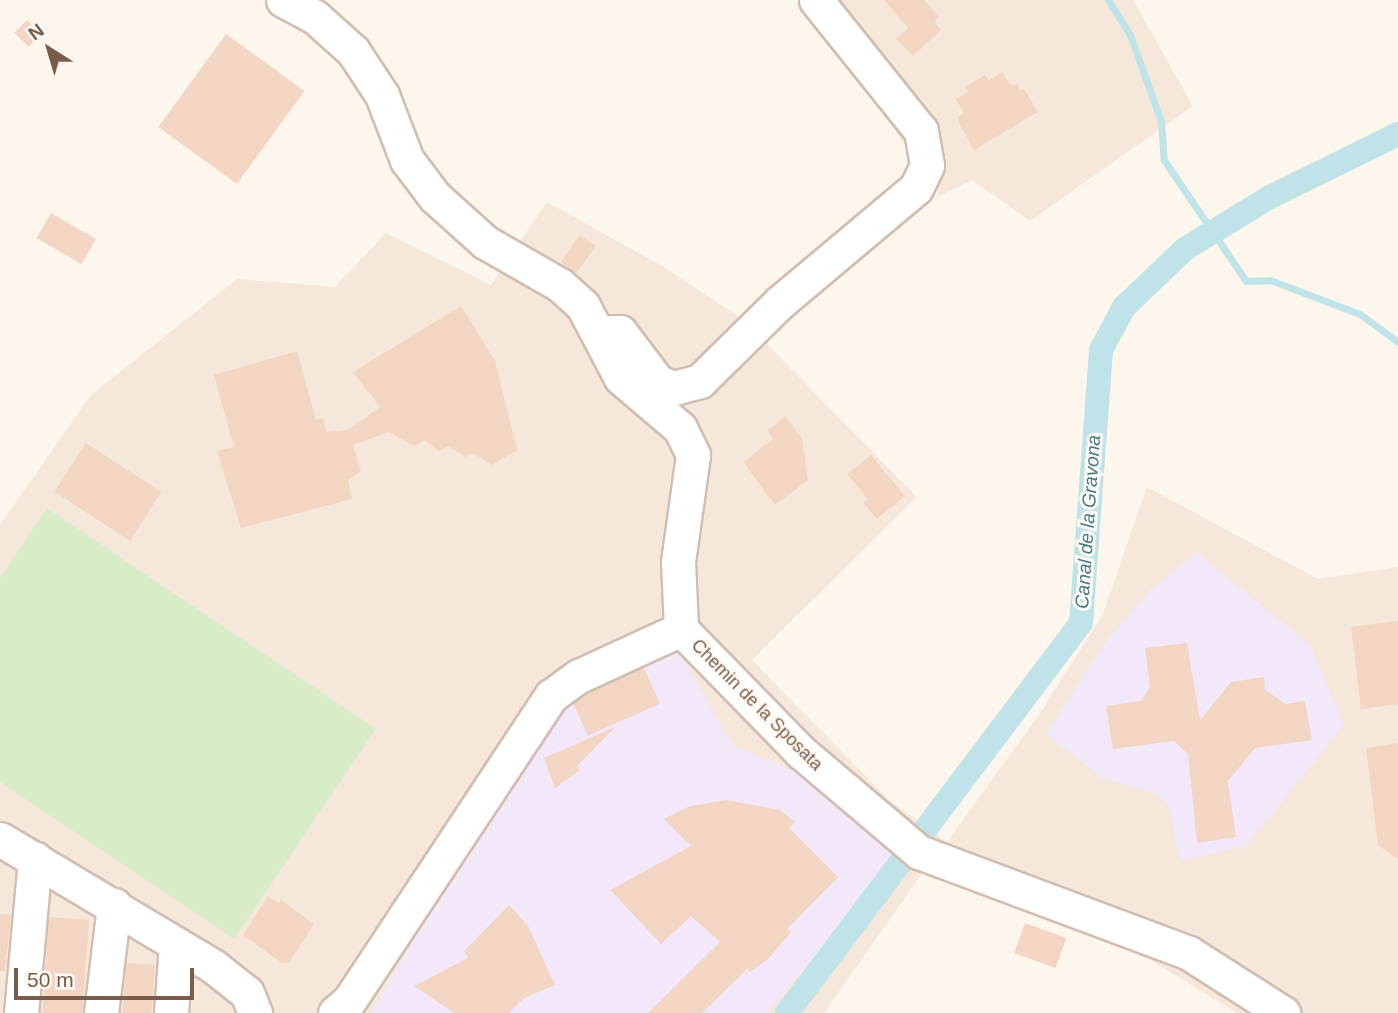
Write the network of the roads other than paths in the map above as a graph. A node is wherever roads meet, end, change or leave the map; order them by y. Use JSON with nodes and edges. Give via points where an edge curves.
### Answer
{"nodes":[{"id":1,"x":284,"y":0,"type":"edge"},
{"id":2,"x":816,"y":0,"type":"edge"},
{"id":3,"x":600,"y":332,"type":"junction"},
{"id":4,"x":681,"y":629,"type":"junction"},
{"id":5,"x":0,"y":839,"type":"edge"},
{"id":6,"x":35,"y":859,"type":"junction"},
{"id":7,"x":114,"y":905,"type":"junction"},
{"id":8,"x":176,"y":945,"type":"junction"},
{"id":9,"x":21,"y":1013,"type":"edge"},
{"id":10,"x":101,"y":1013,"type":"edge"},
{"id":11,"x":171,"y":1013,"type":"edge"},
{"id":12,"x":255,"y":1013,"type":"edge"},
{"id":13,"x":335,"y":1013,"type":"edge"},
{"id":14,"x":1283,"y":1013,"type":"edge"}],
"edges":[{"from":1,"to":3,"type":"street","name":"Chemin de la Sposata","via":[[315,17],[353,51],[382,95],[407,160],[435,197],[485,242],[560,285],[583,306]]},
{"from":2,"to":3,"type":"street","via":[[920,131],[927,165],[916,188],[779,303],[699,381],[674,388],[658,382],[620,331]]},
{"from":3,"to":4,"type":"street","name":"Chemin de la Sposata","via":[[621,378],[680,428],[693,455],[678,562]]},
{"from":4,"to":13,"type":"street","via":[[579,676],[551,696],[349,1001]]},
{"from":4,"to":14,"type":"street","name":"Chemin de la Sposata","via":[[801,752],[911,848],[1189,953]]},
{"from":5,"to":6,"type":"street"},
{"from":6,"to":7,"type":"street"},
{"from":6,"to":9,"type":"street"},
{"from":7,"to":8,"type":"street"},
{"from":7,"to":10,"type":"street"},
{"from":8,"to":11,"type":"street"},
{"from":8,"to":12,"type":"street","via":[[214,966],[247,993]]}]}
